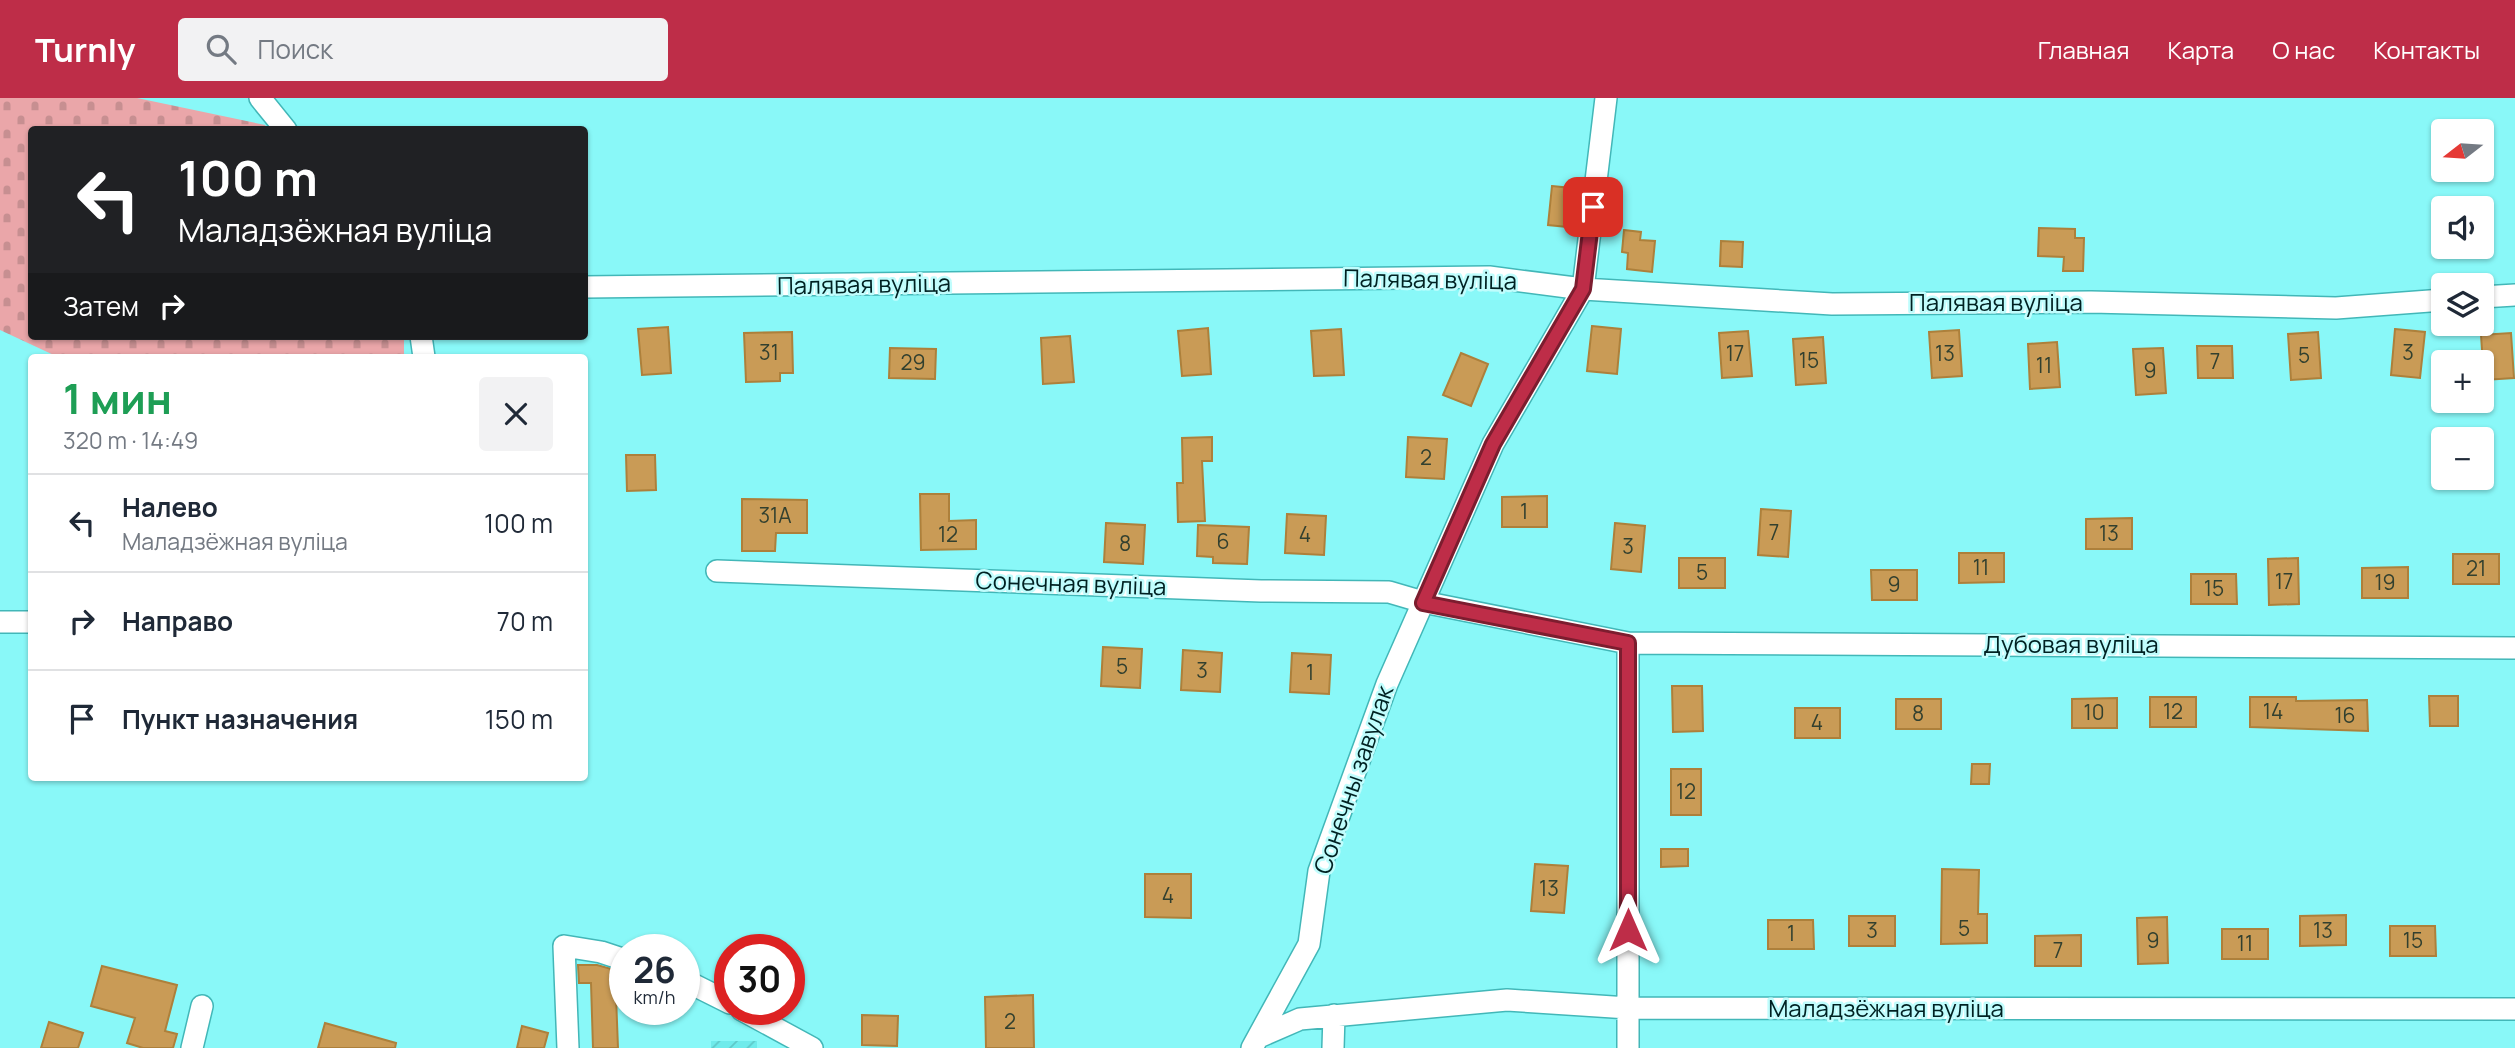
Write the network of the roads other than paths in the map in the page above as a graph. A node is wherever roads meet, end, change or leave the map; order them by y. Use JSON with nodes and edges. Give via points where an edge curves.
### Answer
{"nodes":[{"id":1,"x":260,"y":98,"type":"edge"},
{"id":2,"x":1606,"y":98,"type":"edge"},
{"id":3,"x":283,"y":126,"type":"edge"},
{"id":4,"x":588,"y":286,"type":"edge"},
{"id":5,"x":1583,"y":289,"type":"junction"},
{"id":6,"x":2515,"y":295,"type":"edge"},
{"id":7,"x":2494,"y":296,"type":"edge"},
{"id":8,"x":2431,"y":301,"type":"edge"},
{"id":9,"x":717,"y":571,"type":"dead end"},
{"id":10,"x":1423,"y":603,"type":"junction"},
{"id":11,"x":0,"y":622,"type":"edge"},
{"id":12,"x":28,"y":622,"type":"edge"},
{"id":13,"x":1628,"y":643,"type":"junction"},
{"id":14,"x":2515,"y":648,"type":"edge"},
{"id":15,"x":609,"y":955,"type":"edge"},
{"id":16,"x":202,"y":1006,"type":"dead end"},
{"id":17,"x":1628,"y":1008,"type":"junction"},
{"id":18,"x":2515,"y":1009,"type":"edge"},
{"id":19,"x":1334,"y":1015,"type":"junction"},
{"id":20,"x":770,"y":1025,"type":"edge"},
{"id":21,"x":1257,"y":1042,"type":"edge"},
{"id":22,"x":192,"y":1048,"type":"edge"},
{"id":23,"x":568,"y":1048,"type":"edge"},
{"id":24,"x":812,"y":1048,"type":"edge"},
{"id":25,"x":1333,"y":1048,"type":"edge"},
{"id":26,"x":1628,"y":1048,"type":"edge"}],
"edges":[{"from":1,"to":3,"type":"street"},
{"from":2,"to":5,"type":"street"},
{"from":4,"to":5,"type":"street","name":"Палявая вуліца","via":[[1489,277]]},
{"from":5,"to":8,"type":"street","name":"Палявая вуліца","via":[[1832,304],[2091,302],[2336,308]]},
{"from":5,"to":10,"type":"street","name":"Сонечны завулак","via":[[1493,444]]},
{"from":6,"to":7,"type":"street"},
{"from":9,"to":10,"type":"street","name":"Сонечная вуліца","via":[[1339,590],[1389,593]]},
{"from":10,"to":13,"type":"street"},
{"from":10,"to":21,"type":"street","name":"Сонечны завулак","via":[[1387,684],[1319,871],[1309,944]]},
{"from":11,"to":12,"type":"street"},
{"from":13,"to":14,"type":"street","name":"Дубовая вуліца"},
{"from":13,"to":17,"type":"street"},
{"from":15,"to":23,"type":"street","via":[[565,946]]},
{"from":16,"to":22,"type":"street"},
{"from":17,"to":18,"type":"street","name":"Маладзёжная вуліца"},
{"from":17,"to":19,"type":"street","name":"Маладзёжная вуліца","via":[[1507,1000]]},
{"from":17,"to":26,"type":"street"},
{"from":19,"to":21,"type":"street","name":"Маладзёжная вуліца","via":[[1300,1019]]},
{"from":19,"to":25,"type":"street"},
{"from":20,"to":24,"type":"street"}]}
